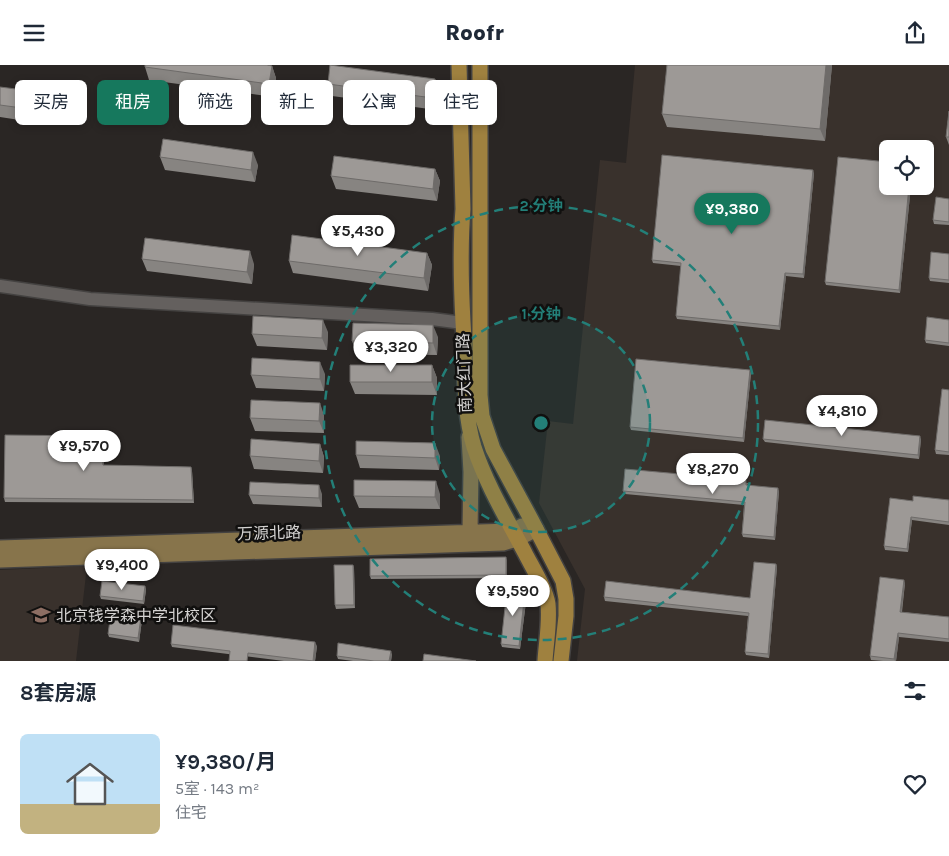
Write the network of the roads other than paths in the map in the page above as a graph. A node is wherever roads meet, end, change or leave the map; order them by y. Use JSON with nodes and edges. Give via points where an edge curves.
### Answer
{"nodes":[{"id":1,"x":459,"y":65,"type":"edge"},
{"id":2,"x":480,"y":65,"type":"edge"},
{"id":3,"x":0,"y":286,"type":"edge"},
{"id":4,"x":464,"y":323,"type":"junction"},
{"id":5,"x":467,"y":411,"type":"junction"},
{"id":6,"x":534,"y":525,"type":"junction"},
{"id":7,"x":470,"y":531,"type":"junction"},
{"id":8,"x":515,"y":535,"type":"junction"},
{"id":9,"x":0,"y":548,"type":"edge"},
{"id":10,"x":0,"y":560,"type":"edge"},
{"id":11,"x":545,"y":661,"type":"edge"},
{"id":12,"x":561,"y":661,"type":"edge"}],
"edges":[{"from":1,"to":4,"type":"highway","name":"南大红门路"},
{"from":2,"to":6,"type":"highway","name":"南大红门路","via":[[482,416],[493,449]]},
{"from":3,"to":4,"type":"street","via":[[90,299]]},
{"from":4,"to":5,"type":"highway","name":"南大红门路"},
{"from":5,"to":7,"type":"main road"},
{"from":5,"to":8,"type":"highway","name":"南大红门路","via":[[471,436],[486,478]]},
{"from":6,"to":8,"type":"main road"},
{"from":6,"to":12,"type":"highway","name":"南大红门路","via":[[563,581],[566,616]]},
{"from":7,"to":8,"type":"main road","name":"万源北路"},
{"from":7,"to":9,"type":"main road","name":"万源北路"},
{"from":8,"to":10,"type":"main road","name":"万源北路","via":[[503,543]]},
{"from":8,"to":11,"type":"highway","name":"南大红门路","via":[[548,603]]}]}
